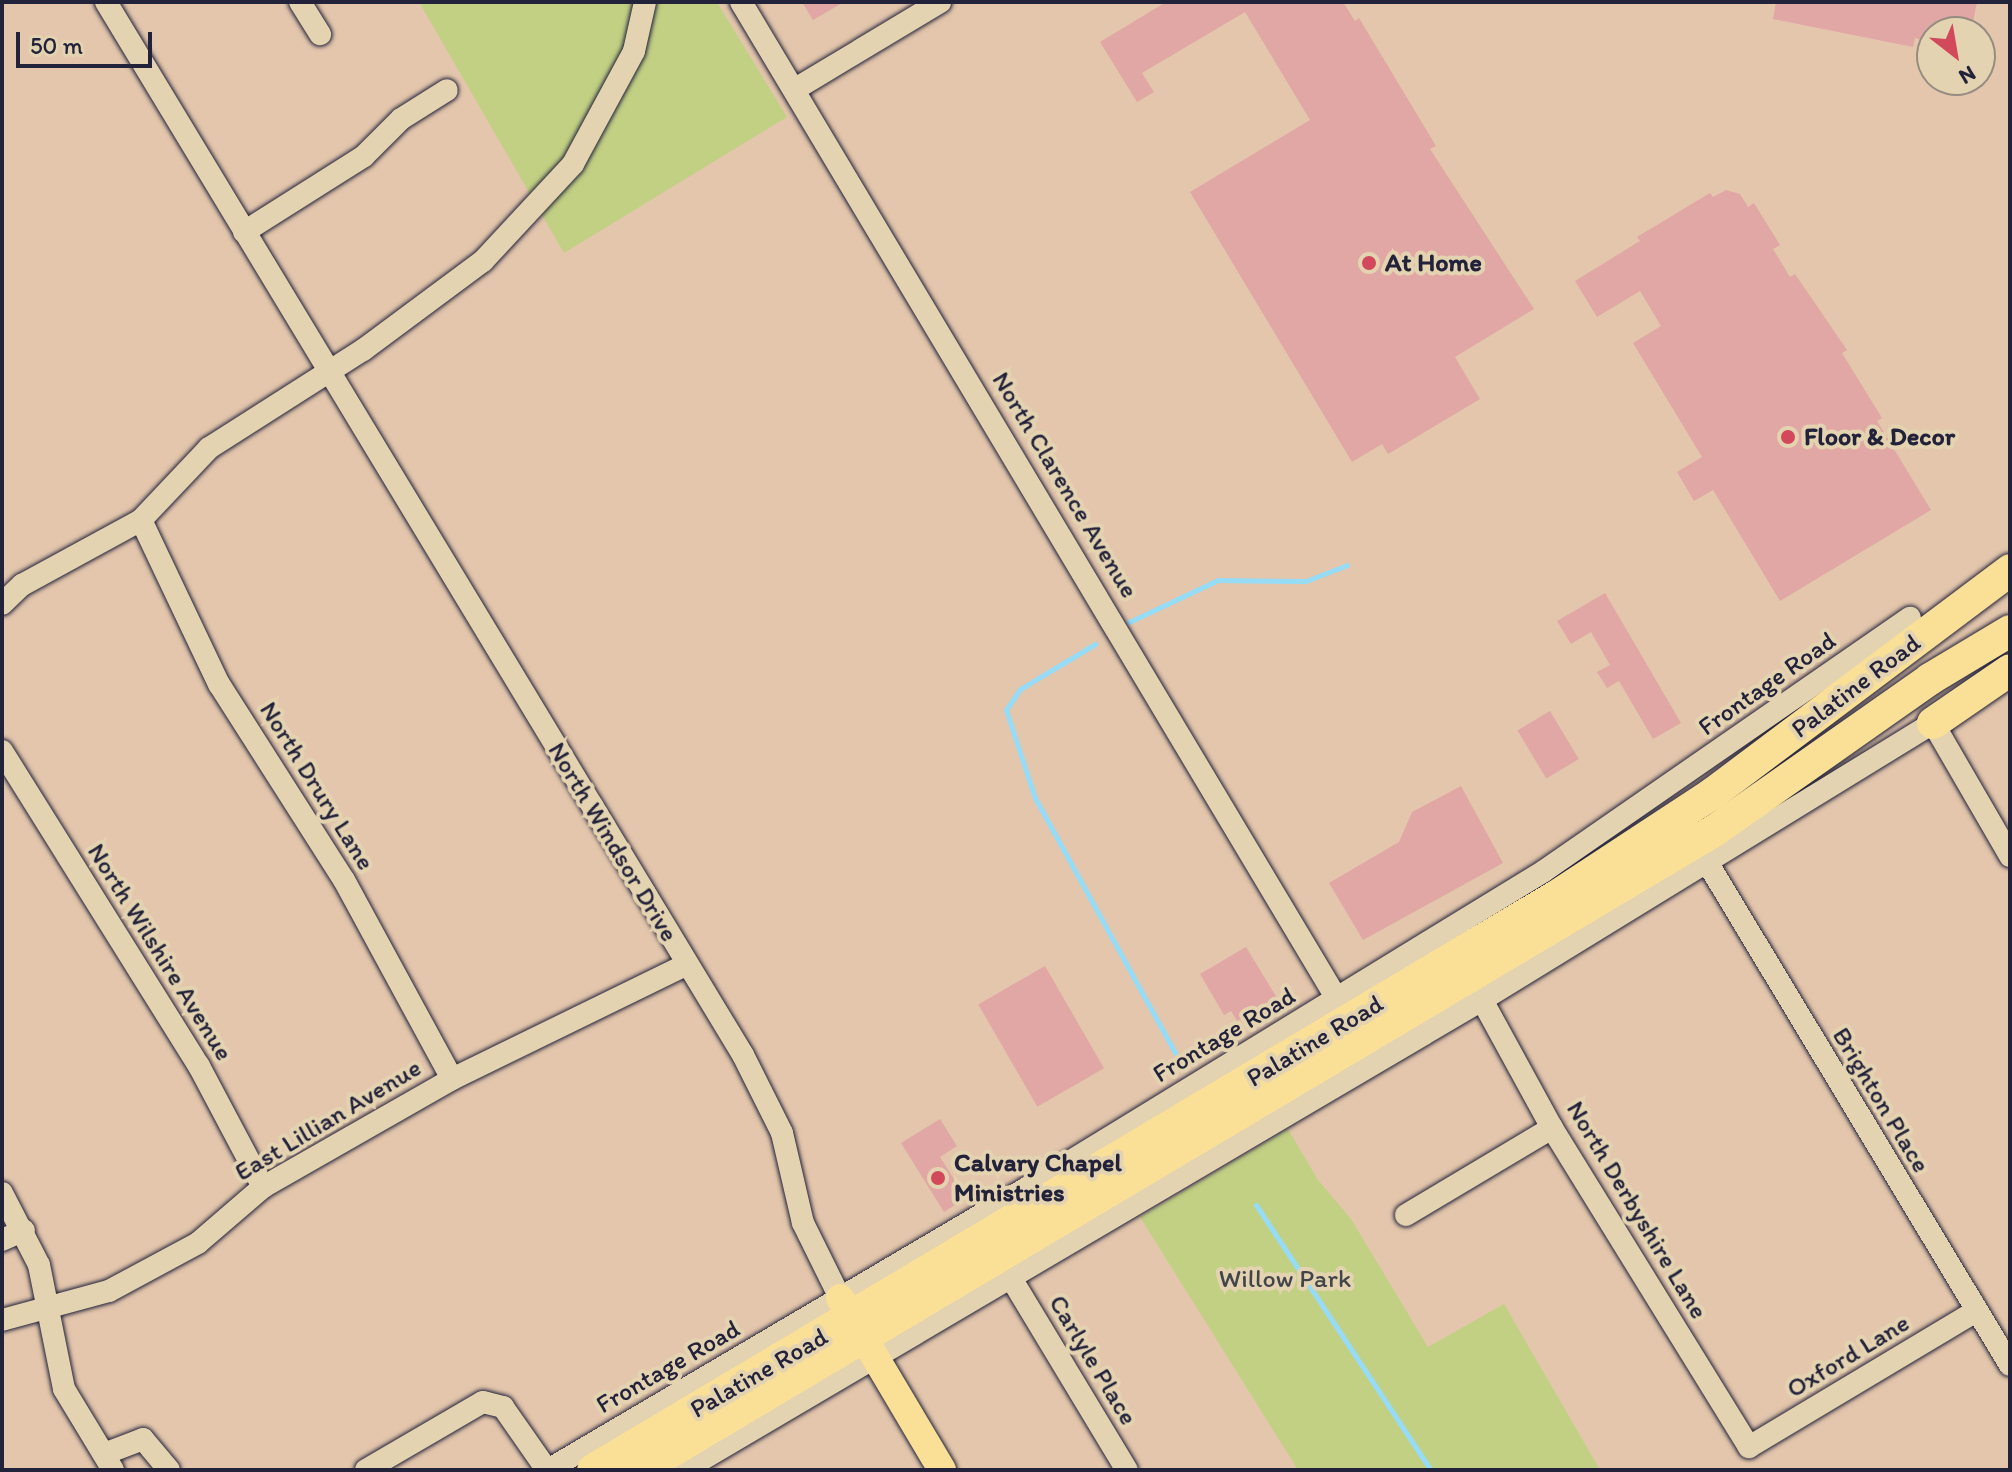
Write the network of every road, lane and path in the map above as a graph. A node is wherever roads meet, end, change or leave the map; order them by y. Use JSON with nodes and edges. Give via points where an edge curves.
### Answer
{"nodes":[{"id":1,"x":106,"y":2,"type":"edge"},
{"id":2,"x":300,"y":2,"type":"edge"},
{"id":3,"x":645,"y":2,"type":"edge"},
{"id":4,"x":741,"y":2,"type":"edge"},
{"id":5,"x":940,"y":2,"type":"edge"},
{"id":6,"x":320,"y":34,"type":"dead end"},
{"id":7,"x":797,"y":88,"type":"junction"},
{"id":8,"x":447,"y":90,"type":"dead end"},
{"id":9,"x":244,"y":232,"type":"junction"},
{"id":10,"x":330,"y":371,"type":"junction"},
{"id":11,"x":141,"y":520,"type":"junction"},
{"id":12,"x":2010,"y":555,"type":"edge"},
{"id":13,"x":2010,"y":570,"type":"edge"},
{"id":14,"x":2,"y":604,"type":"edge"},
{"id":15,"x":1910,"y":618,"type":"joint"},
{"id":16,"x":2010,"y":631,"type":"edge"},
{"id":17,"x":2010,"y":670,"type":"edge"},
{"id":18,"x":1933,"y":723,"type":"junction"},
{"id":19,"x":2,"y":751,"type":"edge"},
{"id":20,"x":2010,"y":856,"type":"edge"},
{"id":21,"x":1707,"y":862,"type":"junction"},
{"id":22,"x":686,"y":965,"type":"junction"},
{"id":23,"x":1337,"y":999,"type":"junction"},
{"id":24,"x":1482,"y":1000,"type":"junction"},
{"id":25,"x":452,"y":1079,"type":"junction"},
{"id":26,"x":1552,"y":1128,"type":"junction"},
{"id":27,"x":263,"y":1187,"type":"junction"},
{"id":28,"x":2,"y":1193,"type":"edge"},
{"id":29,"x":1406,"y":1215,"type":"dead end"},
{"id":30,"x":24,"y":1230,"type":"junction"},
{"id":31,"x":2,"y":1240,"type":"edge"},
{"id":32,"x":1011,"y":1278,"type":"junction"},
{"id":33,"x":48,"y":1307,"type":"junction"},
{"id":34,"x":1975,"y":1312,"type":"junction"},
{"id":35,"x":2,"y":1320,"type":"edge"},
{"id":36,"x":858,"y":1328,"type":"junction"},
{"id":37,"x":2010,"y":1365,"type":"edge"},
{"id":38,"x":1749,"y":1447,"type":"joint"},
{"id":39,"x":108,"y":1462,"type":"edge"},
{"id":40,"x":169,"y":1470,"type":"edge"},
{"id":41,"x":366,"y":1470,"type":"edge"},
{"id":42,"x":547,"y":1470,"type":"edge"},
{"id":43,"x":593,"y":1470,"type":"edge"},
{"id":44,"x":640,"y":1470,"type":"edge"},
{"id":45,"x":684,"y":1470,"type":"edge"},
{"id":46,"x":942,"y":1470,"type":"edge"},
{"id":47,"x":1127,"y":1470,"type":"edge"}],
"edges":[{"from":1,"to":9,"type":"street","name":"North Windsor Drive"},
{"from":2,"to":6,"type":"street"},
{"from":3,"to":10,"type":"street","via":[[634,51],[573,164],[483,261]]},
{"from":4,"to":7,"type":"street","name":"North Clarence Avenue"},
{"from":5,"to":7,"type":"street"},
{"from":7,"to":23,"type":"street","name":"North Clarence Avenue"},
{"from":8,"to":9,"type":"street","via":[[401,119],[364,156]]},
{"from":9,"to":10,"type":"street","name":"North Windsor Drive"},
{"from":10,"to":11,"type":"street","via":[[209,448]]},
{"from":10,"to":22,"type":"street","name":"North Windsor Drive"},
{"from":11,"to":14,"type":"street","via":[[22,585]]},
{"from":11,"to":25,"type":"street","name":"North Drury Lane","via":[[219,684],[344,880]]},
{"from":12,"to":15,"type":"highway"},
{"from":13,"to":36,"type":"highway","name":"Palatine Road","via":[[1712,794],[1555,897]]},
{"from":15,"to":23,"type":"street","name":"Frontage Road","via":[[1544,871]]},
{"from":16,"to":36,"type":"highway","name":"Palatine Road","via":[[1930,679],[1714,831]]},
{"from":17,"to":18,"type":"highway"},
{"from":18,"to":20,"type":"street"},
{"from":18,"to":21,"type":"street","name":"Frontage Road"},
{"from":19,"to":27,"type":"street","name":"North Wilshire Avenue","via":[[163,1006]]},
{"from":21,"to":24,"type":"street","name":"Frontage Road"},
{"from":21,"to":34,"type":"street","name":"Brighton Place"},
{"from":22,"to":25,"type":"street","name":"East Lillian Avenue"},
{"from":22,"to":36,"type":"street","name":"North Windsor Drive","via":[[743,1055],[782,1133],[803,1223]]},
{"from":23,"to":36,"type":"street","name":"Frontage Road"},
{"from":24,"to":26,"type":"street","name":"North Derbyshire Lane"},
{"from":24,"to":32,"type":"street","name":"Frontage Road"},
{"from":25,"to":27,"type":"street","name":"East Lillian Avenue"},
{"from":26,"to":29,"type":"street"},
{"from":26,"to":38,"type":"street","name":"North Derbyshire Lane"},
{"from":27,"to":33,"type":"street","name":"East Lillian Avenue","via":[[198,1243],[109,1291]]},
{"from":28,"to":30,"type":"street"},
{"from":30,"to":31,"type":"street"},
{"from":30,"to":33,"type":"street"},
{"from":32,"to":36,"type":"street","name":"Frontage Road"},
{"from":32,"to":47,"type":"street","name":"Carlyle Place"},
{"from":33,"to":35,"type":"street","name":"East Lillian Avenue"},
{"from":33,"to":39,"type":"street","via":[[64,1389]]},
{"from":34,"to":37,"type":"street","name":"Brighton Place"},
{"from":34,"to":38,"type":"street","name":"Oxford Lane"},
{"from":36,"to":42,"type":"street","name":"Frontage Road"},
{"from":36,"to":43,"type":"highway","name":"Palatine Road"},
{"from":36,"to":44,"type":"highway","name":"Palatine Road"},
{"from":36,"to":45,"type":"street","name":"Frontage Road"},
{"from":36,"to":46,"type":"main road","name":"North Windsor Drive"},
{"from":39,"to":40,"type":"street","via":[[143,1439]]},
{"from":41,"to":42,"type":"street","via":[[483,1402],[503,1407]]}]}
